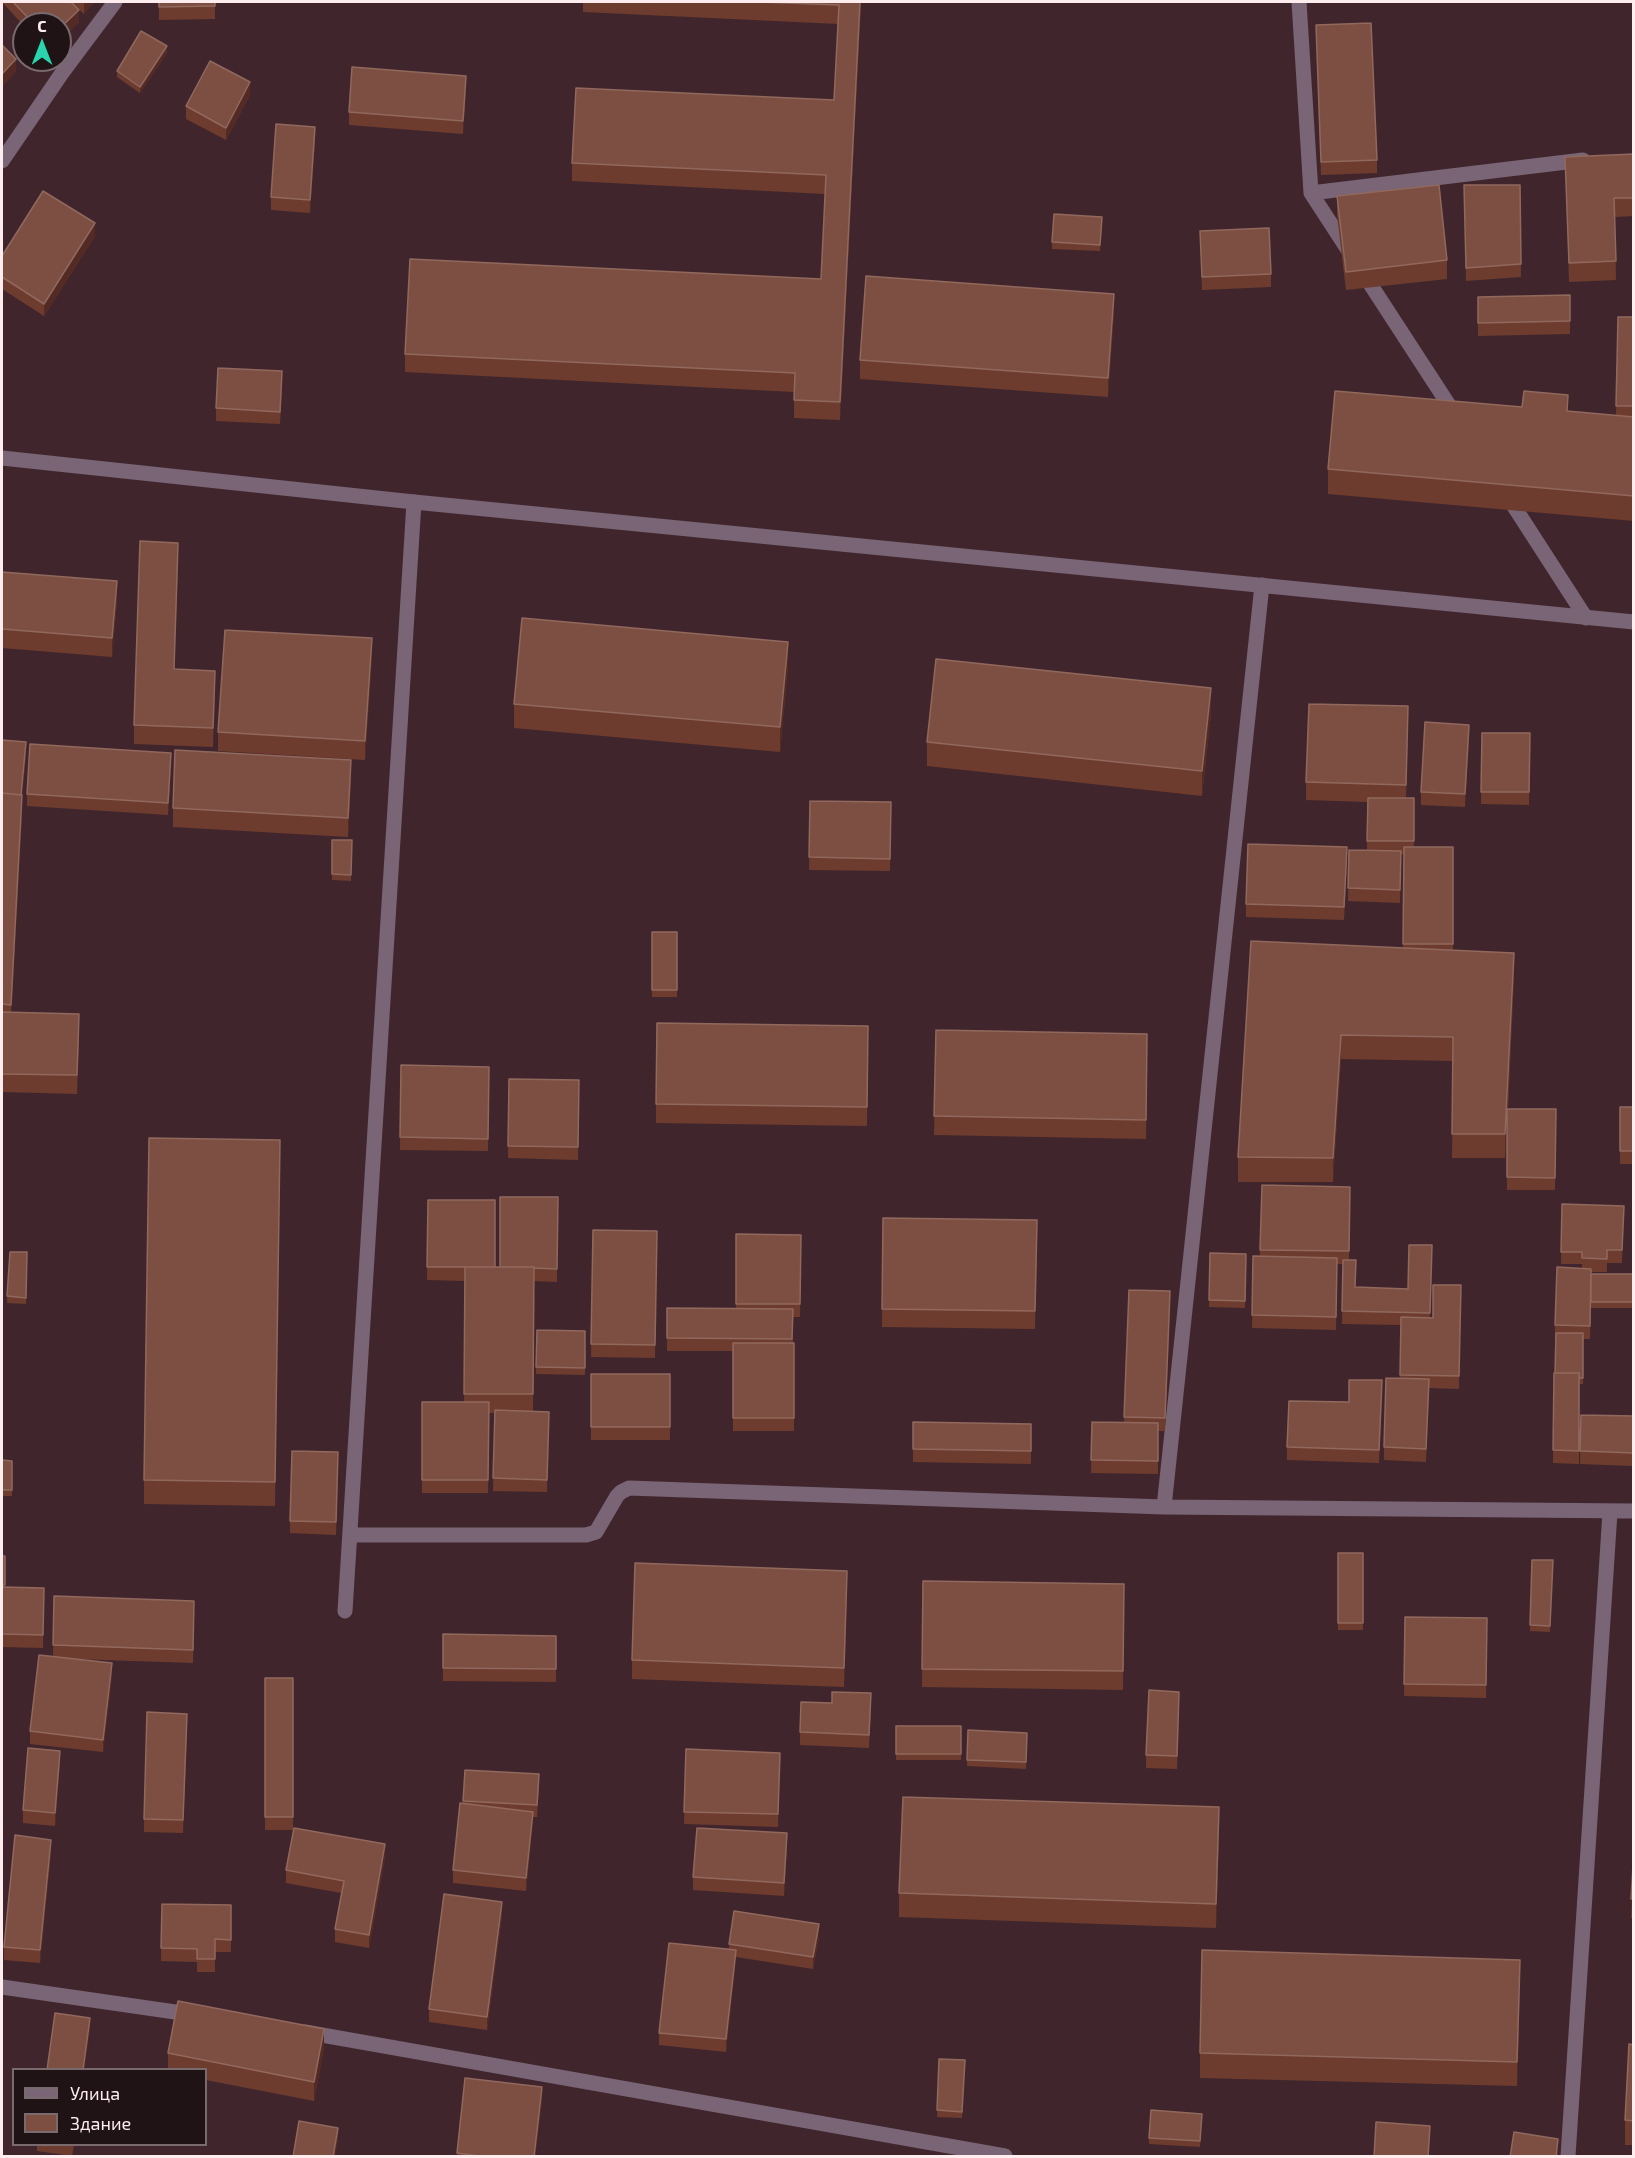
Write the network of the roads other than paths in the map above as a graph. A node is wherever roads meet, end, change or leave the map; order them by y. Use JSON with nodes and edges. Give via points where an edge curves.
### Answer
{"nodes":[{"id":1,"x":115,"y":2,"type":"edge"},
{"id":2,"x":1299,"y":2,"type":"edge"},
{"id":3,"x":1599,"y":158,"type":"edge"},
{"id":4,"x":2,"y":161,"type":"edge"},
{"id":5,"x":1311,"y":193,"type":"junction"},
{"id":6,"x":1465,"y":430,"type":"edge"},
{"id":7,"x":2,"y":458,"type":"edge"},
{"id":8,"x":1497,"y":479,"type":"edge"},
{"id":9,"x":414,"y":502,"type":"junction"},
{"id":10,"x":1262,"y":585,"type":"junction"},
{"id":11,"x":1586,"y":618,"type":"junction"},
{"id":12,"x":1634,"y":622,"type":"edge"},
{"id":13,"x":1164,"y":1507,"type":"junction"},
{"id":14,"x":1634,"y":1511,"type":"edge"},
{"id":15,"x":1610,"y":1512,"type":"junction"},
{"id":16,"x":350,"y":1535,"type":"junction"},
{"id":17,"x":345,"y":1611,"type":"dead end"},
{"id":18,"x":2,"y":1987,"type":"edge"},
{"id":19,"x":214,"y":2018,"type":"edge"},
{"id":20,"x":291,"y":2030,"type":"edge"},
{"id":21,"x":976,"y":2154,"type":"edge"},
{"id":22,"x":1005,"y":2157,"type":"edge"},
{"id":23,"x":1568,"y":2157,"type":"edge"}],
"edges":[{"from":1,"to":4,"type":"street"},
{"from":2,"to":5,"type":"street"},
{"from":3,"to":5,"type":"street"},
{"from":5,"to":6,"type":"street"},
{"from":7,"to":9,"type":"street"},
{"from":8,"to":11,"type":"street"},
{"from":9,"to":10,"type":"street"},
{"from":9,"to":16,"type":"street"},
{"from":10,"to":11,"type":"street"},
{"from":10,"to":13,"type":"street"},
{"from":11,"to":12,"type":"street"},
{"from":13,"to":15,"type":"street"},
{"from":13,"to":16,"type":"street","via":[[629,1488],[616,1496],[596,1532],[586,1535]]},
{"from":14,"to":15,"type":"street"},
{"from":15,"to":23,"type":"street"},
{"from":16,"to":17,"type":"street"},
{"from":18,"to":19,"type":"street"},
{"from":20,"to":21,"type":"street"},
{"from":21,"to":22,"type":"street"}]}
